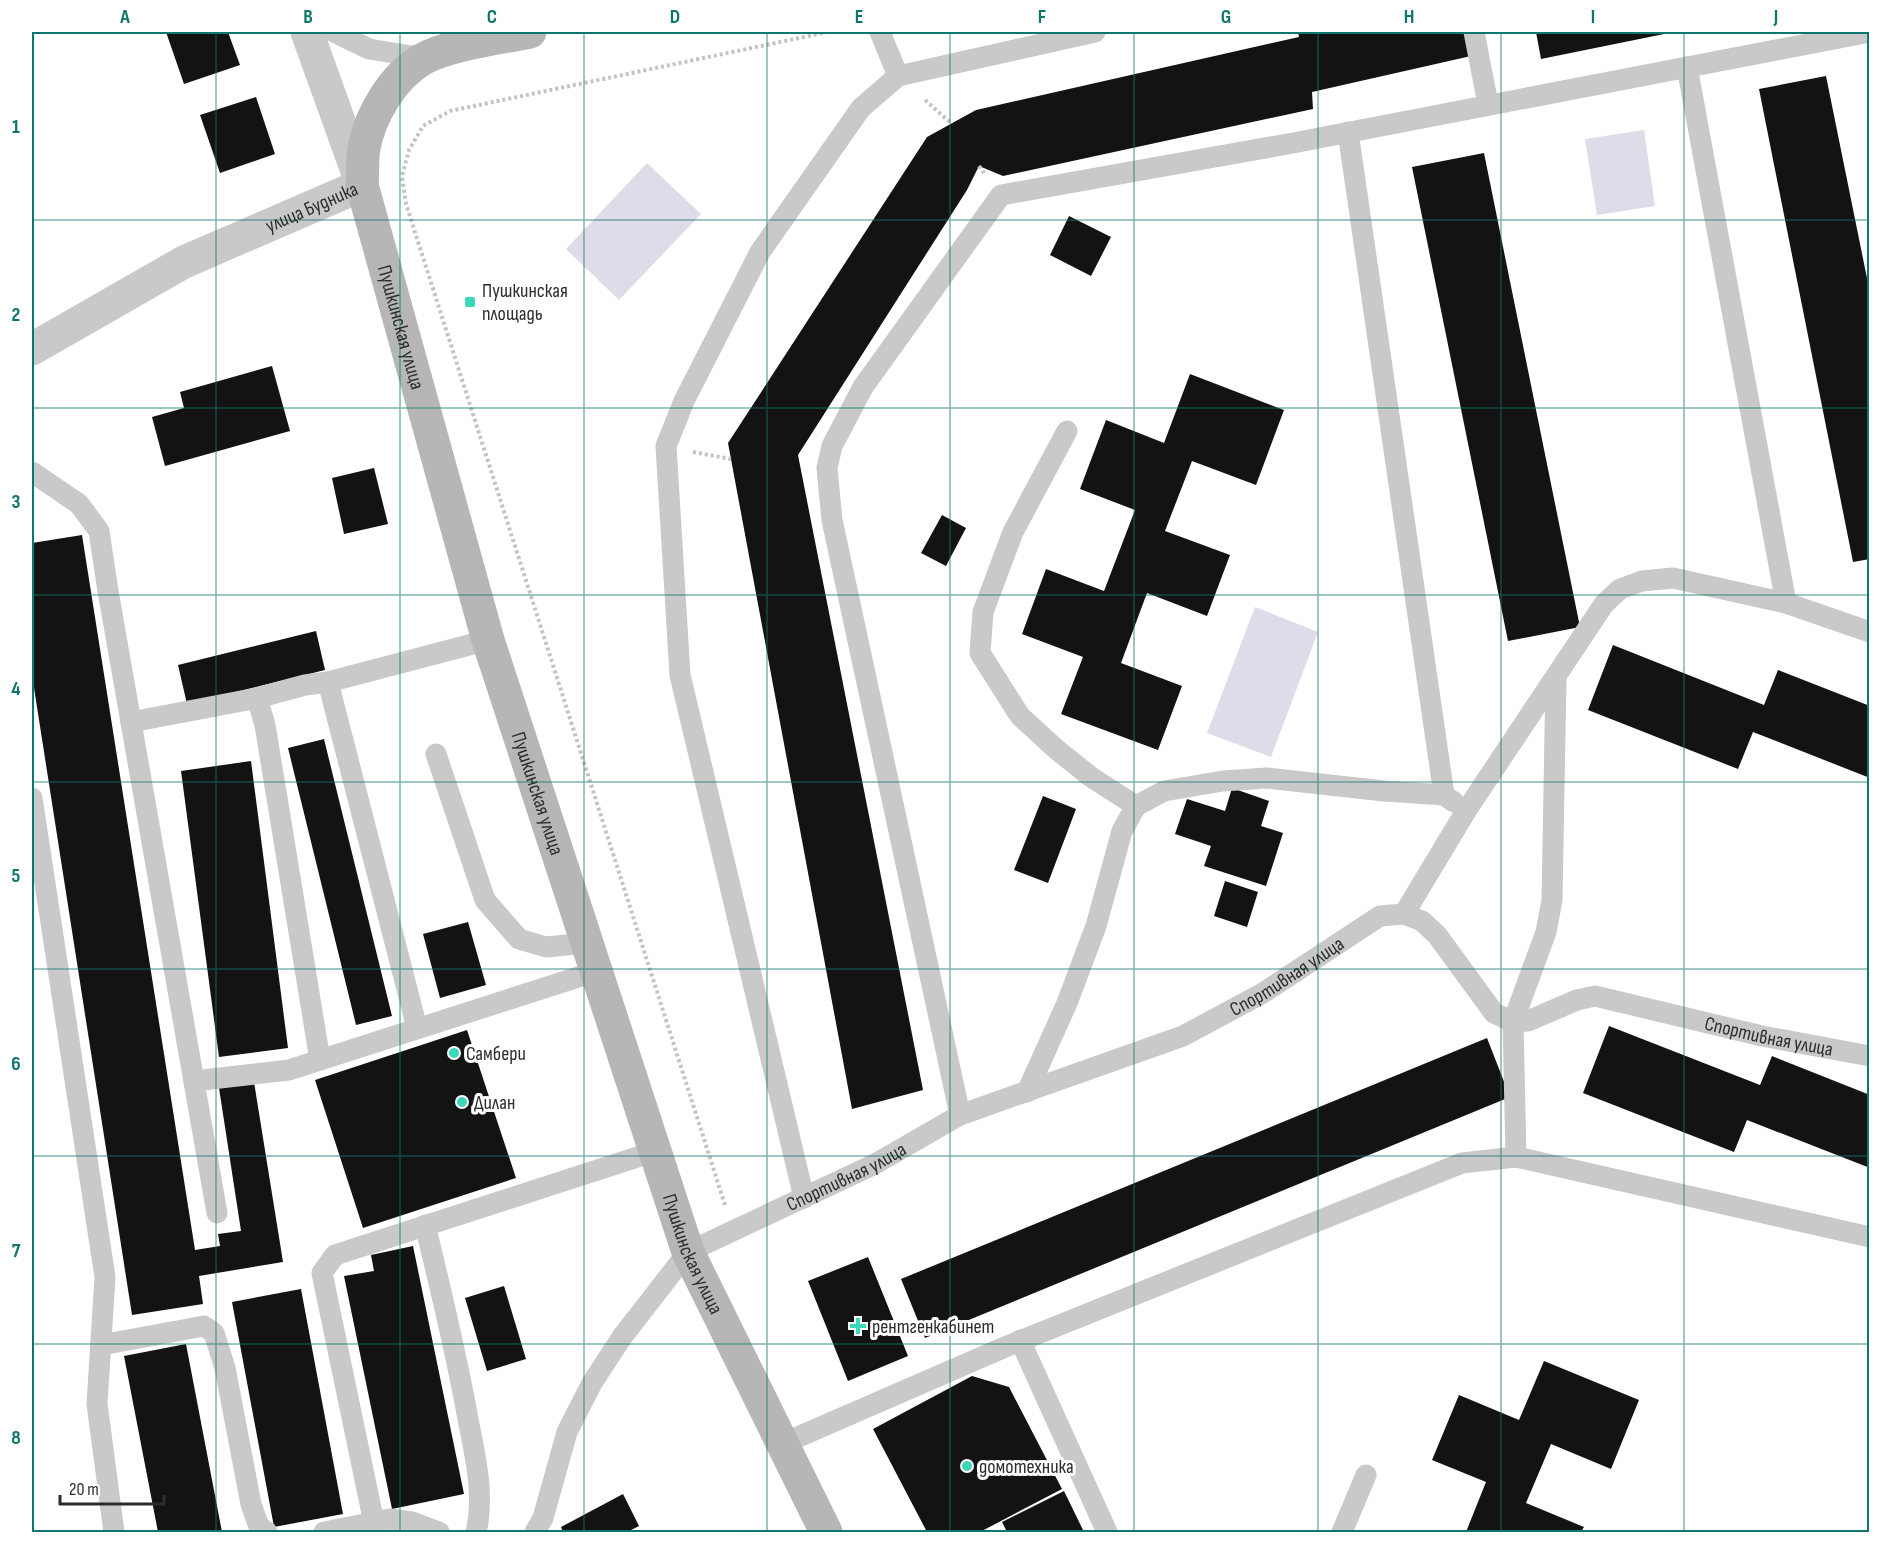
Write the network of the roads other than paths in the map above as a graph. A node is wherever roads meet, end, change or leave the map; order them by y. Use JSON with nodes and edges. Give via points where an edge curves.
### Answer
{"nodes":[{"id":1,"x":307,"y":32,"type":"edge"},
{"id":2,"x":334,"y":32,"type":"edge"},
{"id":3,"x":530,"y":32,"type":"edge"},
{"id":4,"x":880,"y":32,"type":"edge"},
{"id":5,"x":1095,"y":32,"type":"edge"},
{"id":6,"x":1474,"y":32,"type":"edge"},
{"id":7,"x":1869,"y":32,"type":"edge"},
{"id":8,"x":424,"y":58,"type":"junction"},
{"id":9,"x":1688,"y":67,"type":"junction"},
{"id":10,"x":897,"y":76,"type":"junction"},
{"id":11,"x":1488,"y":104,"type":"junction"},
{"id":12,"x":1348,"y":132,"type":"junction"},
{"id":13,"x":362,"y":185,"type":"junction"},
{"id":14,"x":32,"y":350,"type":"edge"},
{"id":15,"x":1067,"y":431,"type":"dead end"},
{"id":16,"x":32,"y":472,"type":"edge"},
{"id":17,"x":1786,"y":603,"type":"junction"},
{"id":18,"x":1869,"y":632,"type":"edge"},
{"id":19,"x":488,"y":640,"type":"junction"},
{"id":20,"x":1556,"y":677,"type":"junction"},
{"id":21,"x":328,"y":682,"type":"junction"},
{"id":22,"x":257,"y":698,"type":"junction"},
{"id":23,"x":131,"y":722,"type":"junction"},
{"id":24,"x":436,"y":754,"type":"dead end"},
{"id":25,"x":1444,"y":795,"type":"junction"},
{"id":26,"x":32,"y":798,"type":"edge"},
{"id":27,"x":1136,"y":806,"type":"junction"},
{"id":28,"x":1466,"y":811,"type":"junction"},
{"id":29,"x":1404,"y":914,"type":"junction"},
{"id":30,"x":592,"y":957,"type":"junction"},
{"id":31,"x":1513,"y":1022,"type":"junction"},
{"id":32,"x":417,"y":1028,"type":"junction"},
{"id":33,"x":1869,"y":1056,"type":"edge"},
{"id":34,"x":320,"y":1060,"type":"junction"},
{"id":35,"x":194,"y":1081,"type":"junction"},
{"id":36,"x":1027,"y":1092,"type":"junction"},
{"id":37,"x":960,"y":1115,"type":"junction"},
{"id":38,"x":656,"y":1151,"type":"junction"},
{"id":39,"x":1516,"y":1156,"type":"junction"},
{"id":40,"x":804,"y":1198,"type":"junction"},
{"id":41,"x":217,"y":1213,"type":"dead end"},
{"id":42,"x":425,"y":1225,"type":"junction"},
{"id":43,"x":1869,"y":1237,"type":"edge"},
{"id":44,"x":688,"y":1252,"type":"junction"},
{"id":45,"x":1020,"y":1340,"type":"junction"},
{"id":46,"x":101,"y":1345,"type":"junction"},
{"id":47,"x":782,"y":1444,"type":"junction"},
{"id":48,"x":1366,"y":1475,"type":"dead end"},
{"id":49,"x":374,"y":1522,"type":"junction"},
{"id":50,"x":261,"y":1531,"type":"edge"},
{"id":51,"x":114,"y":1533,"type":"edge"},
{"id":52,"x":324,"y":1533,"type":"edge"},
{"id":53,"x":439,"y":1533,"type":"edge"},
{"id":54,"x":476,"y":1533,"type":"edge"},
{"id":55,"x":535,"y":1533,"type":"edge"},
{"id":56,"x":826,"y":1533,"type":"edge"},
{"id":57,"x":1107,"y":1533,"type":"edge"},
{"id":58,"x":1342,"y":1533,"type":"edge"}],
"edges":[{"from":1,"to":13,"type":"street","name":"Пушкинская улица"},
{"from":2,"to":8,"type":"lane","via":[[369,48]]},
{"from":3,"to":8,"type":"main road","name":"улица Будника"},
{"from":4,"to":10,"type":"lane"},
{"from":5,"to":10,"type":"lane"},
{"from":6,"to":11,"type":"lane"},
{"from":7,"to":9,"type":"lane"},
{"from":8,"to":13,"type":"main road","name":"улица Будника","via":[[398,78],[378,109],[364,147]]},
{"from":9,"to":11,"type":"lane"},
{"from":9,"to":17,"type":"lane"},
{"from":10,"to":40,"type":"lane","via":[[861,108],[760,252],[684,401],[666,446],[680,675]]},
{"from":11,"to":12,"type":"lane"},
{"from":12,"to":25,"type":"lane"},
{"from":12,"to":37,"type":"lane","via":[[1001,195],[863,387],[832,446],[827,468],[832,520]]},
{"from":13,"to":14,"type":"street","name":"улица Будника","via":[[184,262]]},
{"from":13,"to":19,"type":"main road","name":"Пушкинская улица"},
{"from":15,"to":27,"type":"lane","via":[[1013,532],[983,612],[980,653],[1020,716],[1091,777]]},
{"from":16,"to":23,"type":"lane","via":[[79,504],[99,531]]},
{"from":17,"to":18,"type":"lane"},
{"from":17,"to":20,"type":"lane","via":[[1673,578],[1642,581],[1620,589],[1604,604]]},
{"from":19,"to":21,"type":"lane"},
{"from":19,"to":30,"type":"main road","name":"Пушкинская улица"},
{"from":20,"to":28,"type":"lane"},
{"from":20,"to":31,"type":"lane","via":[[1552,900],[1546,932]]},
{"from":21,"to":22,"type":"lane"},
{"from":21,"to":32,"type":"lane"},
{"from":22,"to":23,"type":"lane"},
{"from":22,"to":34,"type":"lane","via":[[265,725]]},
{"from":23,"to":35,"type":"lane"},
{"from":24,"to":30,"type":"lane","via":[[485,900],[519,939]]},
{"from":25,"to":27,"type":"lane","via":[[1267,778],[1164,791]]},
{"from":25,"to":28,"type":"lane"},
{"from":26,"to":46,"type":"lane","via":[[105,1277]]},
{"from":27,"to":36,"type":"lane","via":[[1122,831],[1096,926],[1067,1004]]},
{"from":28,"to":29,"type":"lane"},
{"from":29,"to":31,"type":"lane","via":[[1422,921],[1437,935],[1494,1013]]},
{"from":29,"to":36,"type":"lane","name":"Спортивная улица","via":[[1380,916],[1263,993],[1183,1036]]},
{"from":30,"to":32,"type":"lane"},
{"from":30,"to":38,"type":"main road","name":"Пушкинская улица"},
{"from":31,"to":33,"type":"lane","name":"Спортивная улица","via":[[1528,1022],[1577,999],[1595,996],[1762,1036]]},
{"from":31,"to":39,"type":"lane"},
{"from":32,"to":34,"type":"lane"},
{"from":34,"to":35,"type":"lane","via":[[289,1070]]},
{"from":35,"to":41,"type":"lane"},
{"from":36,"to":37,"type":"lane","name":"Спортивная улица"},
{"from":37,"to":40,"type":"lane","name":"Спортивная улица","via":[[875,1164]]},
{"from":38,"to":42,"type":"lane"},
{"from":38,"to":44,"type":"main road","name":"Пушкинская улица"},
{"from":39,"to":43,"type":"lane"},
{"from":39,"to":45,"type":"lane","via":[[1462,1163]]},
{"from":40,"to":44,"type":"lane","name":"Спортивная улица"},
{"from":42,"to":49,"type":"lane","via":[[335,1255],[322,1273]]},
{"from":42,"to":54,"type":"lane","via":[[454,1343],[477,1468]]},
{"from":44,"to":47,"type":"main road","name":"Пушкинская улица"},
{"from":44,"to":55,"type":"lane","via":[[592,1383],[567,1432],[543,1518]]},
{"from":45,"to":47,"type":"lane"},
{"from":45,"to":57,"type":"lane"},
{"from":46,"to":50,"type":"lane","via":[[204,1326],[214,1334],[225,1368],[251,1504]]},
{"from":46,"to":51,"type":"lane","via":[[97,1404]]},
{"from":47,"to":56,"type":"main road","name":"Пушкинская улица"},
{"from":48,"to":58,"type":"lane"},
{"from":49,"to":52,"type":"lane"},
{"from":49,"to":53,"type":"lane","via":[[412,1522]]}]}
